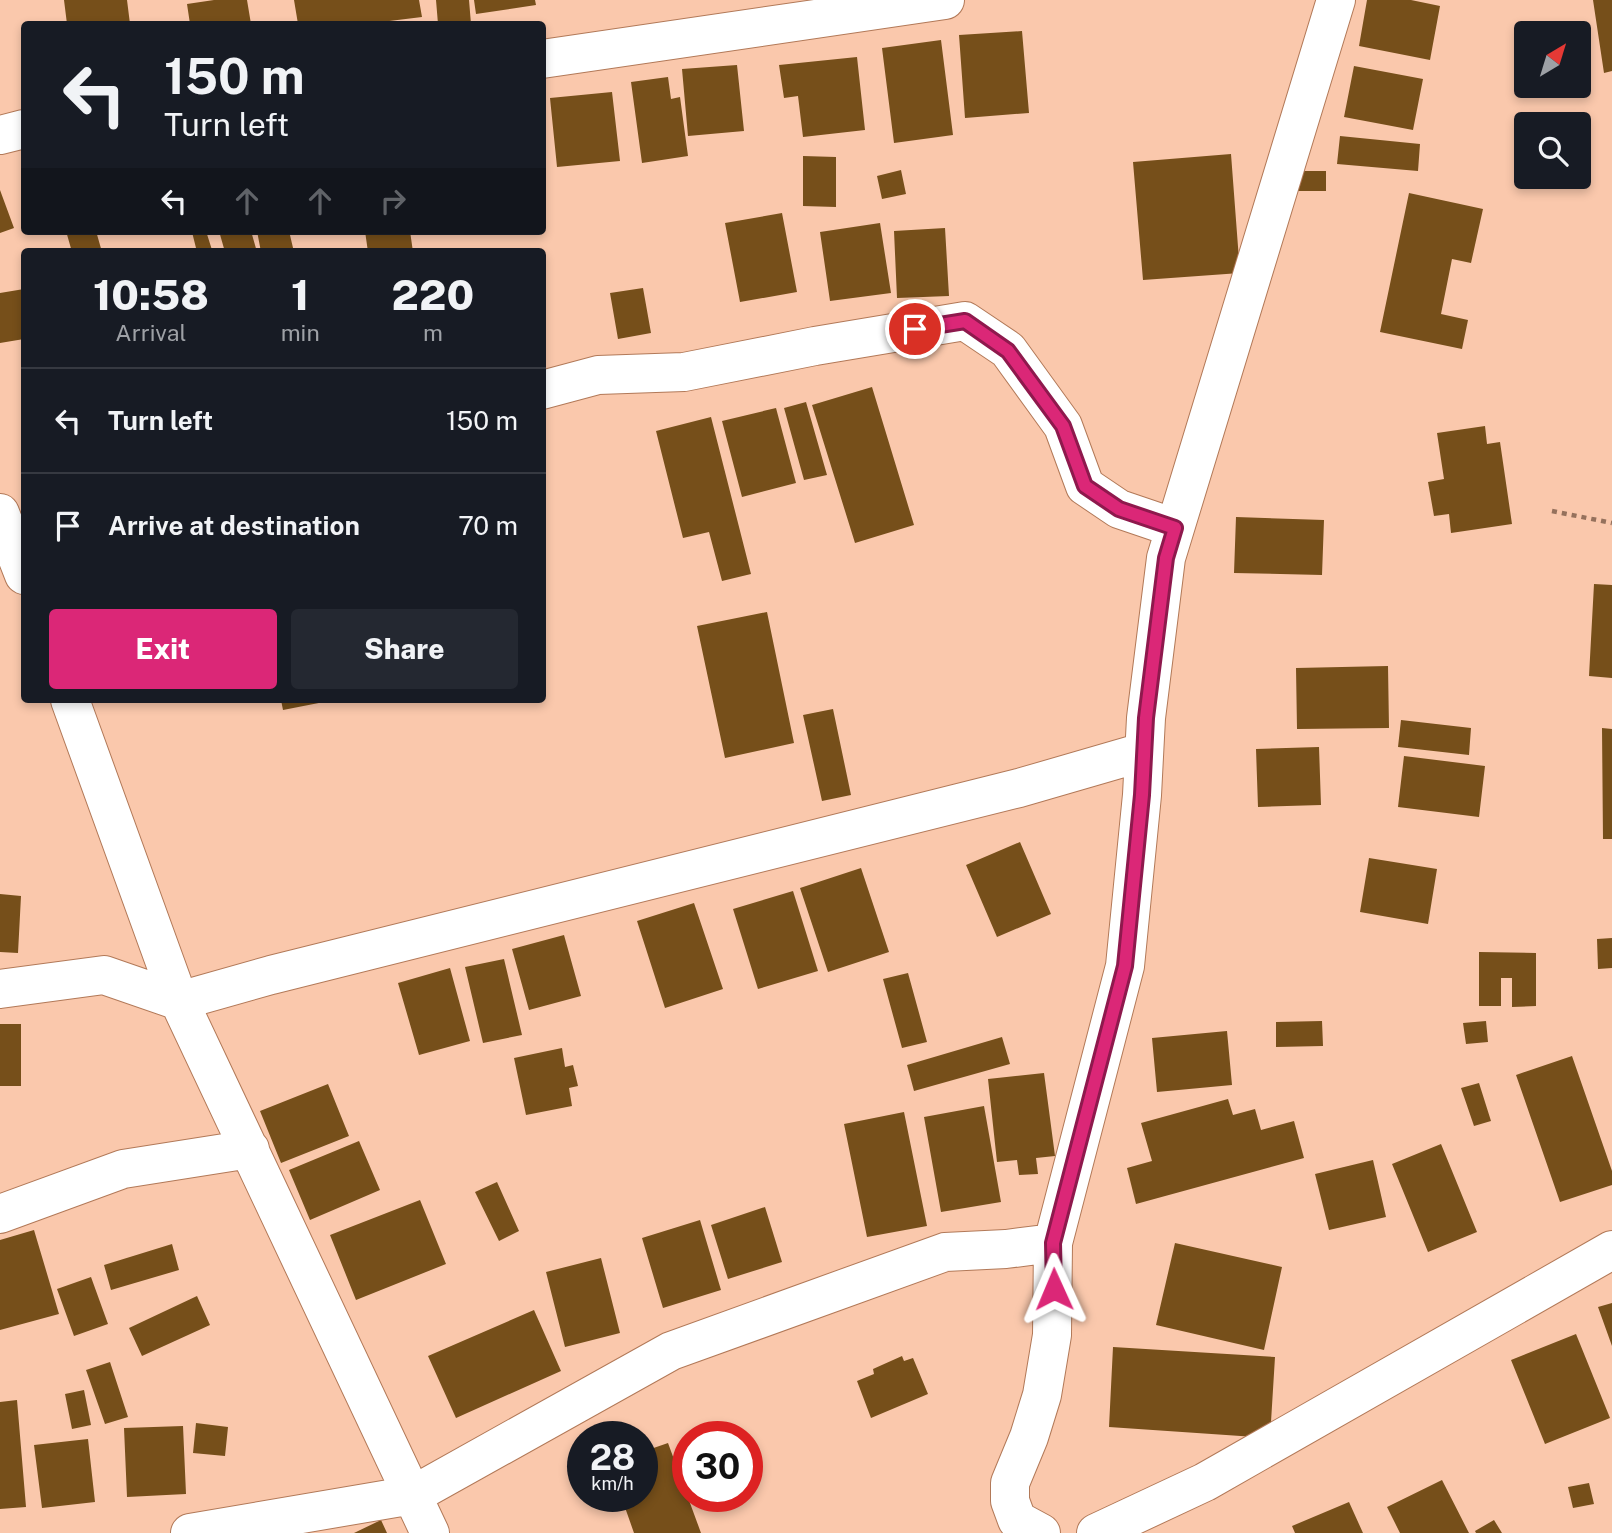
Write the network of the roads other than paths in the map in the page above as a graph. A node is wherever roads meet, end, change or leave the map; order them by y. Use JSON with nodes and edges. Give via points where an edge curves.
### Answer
{"nodes":[{"id":1,"x":945,"y":0,"type":"edge"},
{"id":2,"x":1336,"y":0,"type":"edge"},
{"id":3,"x":546,"y":58,"type":"edge"},
{"id":4,"x":21,"y":130,"type":"edge"},
{"id":5,"x":0,"y":135,"type":"edge"},
{"id":6,"x":546,"y":389,"type":"edge"},
{"id":7,"x":8,"y":525,"type":"edge"},
{"id":8,"x":1175,"y":528,"type":"junction"},
{"id":9,"x":21,"y":566,"type":"edge"},
{"id":10,"x":71,"y":703,"type":"edge"},
{"id":11,"x":1143,"y":752,"type":"junction"},
{"id":12,"x":0,"y":989,"type":"edge"},
{"id":13,"x":179,"y":1001,"type":"junction"},
{"id":14,"x":250,"y":1149,"type":"junction"},
{"id":15,"x":0,"y":1214,"type":"edge"},
{"id":16,"x":1053,"y":1243,"type":"junction"},
{"id":17,"x":1612,"y":1250,"type":"edge"},
{"id":18,"x":413,"y":1495,"type":"junction"},
{"id":19,"x":190,"y":1533,"type":"edge"},
{"id":20,"x":430,"y":1533,"type":"edge"},
{"id":21,"x":1041,"y":1533,"type":"edge"},
{"id":22,"x":1096,"y":1533,"type":"edge"}],
"edges":[{"from":1,"to":3,"type":"street"},
{"from":2,"to":8,"type":"street"},
{"from":4,"to":5,"type":"street"},
{"from":6,"to":8,"type":"street","via":[[598,375],[684,372],[965,321],[1008,351],[1063,426],[1085,486],[1119,509]]},
{"from":7,"to":9,"type":"street"},
{"from":8,"to":11,"type":"street","via":[[1166,558]]},
{"from":10,"to":13,"type":"street"},
{"from":11,"to":13,"type":"street","via":[[1019,788]]},
{"from":11,"to":16,"type":"street","via":[[1125,966]]},
{"from":12,"to":13,"type":"street","via":[[104,975]]},
{"from":13,"to":14,"type":"street"},
{"from":14,"to":15,"type":"street","via":[[123,1169]]},
{"from":14,"to":18,"type":"street"},
{"from":16,"to":18,"type":"street","via":[[944,1252],[671,1351]]},
{"from":16,"to":21,"type":"street","via":[[1052,1335],[1042,1395],[1010,1483],[1017,1520]]},
{"from":17,"to":22,"type":"street","via":[[1205,1482]]},
{"from":18,"to":19,"type":"street"},
{"from":18,"to":20,"type":"street"}]}
